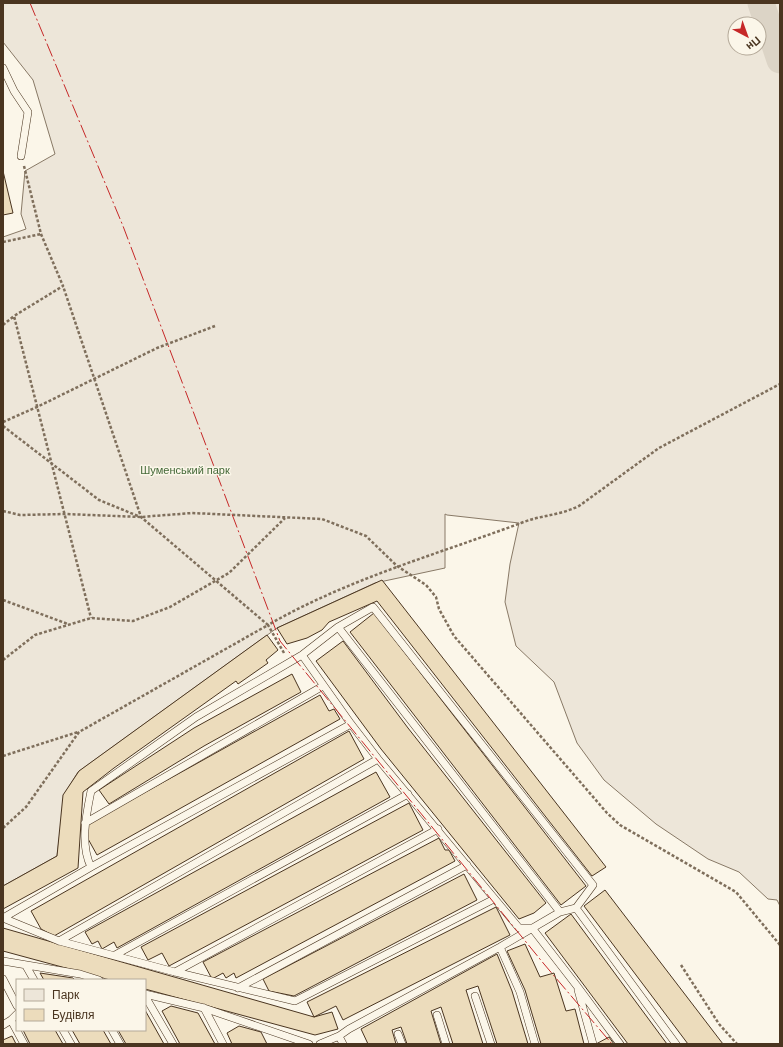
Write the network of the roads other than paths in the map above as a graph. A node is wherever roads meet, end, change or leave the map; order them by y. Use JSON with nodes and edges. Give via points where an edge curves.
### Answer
{"nodes":[{"id":1,"x":3,"y":68,"type":"edge"},
{"id":2,"x":21,"y":156,"type":"road end"},
{"id":3,"x":338,"y":627,"type":"junction"},
{"id":4,"x":302,"y":655,"type":"junction"},
{"id":5,"x":323,"y":686,"type":"junction"},
{"id":6,"x":351,"y":724,"type":"junction"},
{"id":7,"x":378,"y":759,"type":"junction"},
{"id":8,"x":408,"y":794,"type":"junction"},
{"id":9,"x":85,"y":823,"type":"junction"},
{"id":10,"x":438,"y":829,"type":"junction"},
{"id":11,"x":467,"y":865,"type":"junction"},
{"id":12,"x":91,"y":867,"type":"junction"},
{"id":13,"x":494,"y":899,"type":"junction"},
{"id":14,"x":576,"y":908,"type":"junction"},
{"id":15,"x":560,"y":912,"type":"junction"},
{"id":16,"x":532,"y":928,"type":"junction"},
{"id":17,"x":59,"y":941,"type":"junction"},
{"id":18,"x":500,"y":947,"type":"junction"},
{"id":19,"x":115,"y":956,"type":"junction"},
{"id":20,"x":3,"y":962,"type":"edge"},
{"id":21,"x":26,"y":966,"type":"junction"},
{"id":22,"x":175,"y":972,"type":"junction"},
{"id":23,"x":82,"y":977,"type":"edge"},
{"id":24,"x":3,"y":978,"type":"edge"},
{"id":25,"x":33,"y":979,"type":"edge"},
{"id":26,"x":93,"y":979,"type":"edge"},
{"id":27,"x":577,"y":986,"type":"junction"},
{"id":28,"x":238,"y":988,"type":"junction"},
{"id":29,"x":146,"y":995,"type":"edge"},
{"id":30,"x":475,"y":996,"type":"dead end"},
{"id":31,"x":146,"y":997,"type":"edge"},
{"id":32,"x":16,"y":1004,"type":"edge"},
{"id":33,"x":204,"y":1008,"type":"junction"},
{"id":34,"x":16,"y":1015,"type":"edge"},
{"id":35,"x":437,"y":1015,"type":"dead end"},
{"id":36,"x":11,"y":1020,"type":"junction"},
{"id":37,"x":3,"y":1025,"type":"edge"},
{"id":38,"x":16,"y":1029,"type":"edge"},
{"id":39,"x":17,"y":1031,"type":"edge"},
{"id":40,"x":64,"y":1031,"type":"edge"},
{"id":41,"x":113,"y":1031,"type":"edge"},
{"id":42,"x":398,"y":1034,"type":"dead end"},
{"id":43,"x":339,"y":1036,"type":"junction"},
{"id":44,"x":24,"y":1044,"type":"edge"},
{"id":45,"x":71,"y":1044,"type":"edge"},
{"id":46,"x":120,"y":1044,"type":"edge"},
{"id":47,"x":172,"y":1044,"type":"edge"},
{"id":48,"x":223,"y":1044,"type":"edge"},
{"id":49,"x":309,"y":1044,"type":"edge"},
{"id":50,"x":320,"y":1044,"type":"edge"},
{"id":51,"x":343,"y":1044,"type":"edge"},
{"id":52,"x":402,"y":1044,"type":"edge"},
{"id":53,"x":446,"y":1044,"type":"edge"},
{"id":54,"x":491,"y":1044,"type":"edge"},
{"id":55,"x":535,"y":1044,"type":"edge"},
{"id":56,"x":593,"y":1044,"type":"edge"},
{"id":57,"x":620,"y":1044,"type":"edge"},
{"id":58,"x":676,"y":1044,"type":"edge"}],
"edges":[{"from":1,"to":2,"type":"lane","via":[[28,112]]},
{"from":3,"to":4,"type":"lane"},
{"from":3,"to":14,"type":"lane","via":[[373,607],[593,885]]},
{"from":3,"to":15,"type":"lane"},
{"from":4,"to":5,"type":"lane"},
{"from":4,"to":9,"type":"lane","via":[[196,717],[91,791]]},
{"from":5,"to":6,"type":"lane"},
{"from":5,"to":9,"type":"lane"},
{"from":6,"to":7,"type":"lane"},
{"from":6,"to":12,"type":"lane"},
{"from":7,"to":8,"type":"lane"},
{"from":7,"to":17,"type":"lane"},
{"from":8,"to":10,"type":"lane"},
{"from":8,"to":19,"type":"lane"},
{"from":9,"to":12,"type":"lane","via":[[87,858]]},
{"from":10,"to":11,"type":"lane"},
{"from":10,"to":22,"type":"lane"},
{"from":11,"to":13,"type":"lane"},
{"from":11,"to":28,"type":"lane"},
{"from":12,"to":17,"type":"lane","via":[[3,918]]},
{"from":13,"to":16,"type":"lane","via":[[519,928]]},
{"from":13,"to":28,"type":"lane","via":[[295,1002]]},
{"from":14,"to":15,"type":"lane"},
{"from":14,"to":58,"type":"lane"},
{"from":15,"to":16,"type":"lane"},
{"from":16,"to":18,"type":"lane"},
{"from":16,"to":27,"type":"lane"},
{"from":17,"to":19,"type":"lane"},
{"from":18,"to":43,"type":"lane"},
{"from":18,"to":55,"type":"lane","via":[[520,992]]},
{"from":19,"to":22,"type":"lane"},
{"from":20,"to":21,"type":"lane"},
{"from":21,"to":23,"type":"lane"},
{"from":21,"to":25,"type":"lane"},
{"from":22,"to":28,"type":"lane"},
{"from":23,"to":26,"type":"lane"},
{"from":24,"to":32,"type":"lane"},
{"from":27,"to":56,"type":"lane"},
{"from":27,"to":57,"type":"lane"},
{"from":29,"to":33,"type":"lane"},
{"from":30,"to":54,"type":"lane"},
{"from":31,"to":47,"type":"lane"},
{"from":33,"to":48,"type":"lane"},
{"from":33,"to":49,"type":"lane"},
{"from":34,"to":36,"type":"lane"},
{"from":35,"to":53,"type":"lane"},
{"from":36,"to":37,"type":"lane"},
{"from":36,"to":38,"type":"lane"},
{"from":39,"to":44,"type":"lane"},
{"from":40,"to":45,"type":"lane"},
{"from":41,"to":46,"type":"lane"},
{"from":42,"to":52,"type":"lane"},
{"from":43,"to":50,"type":"lane"},
{"from":43,"to":51,"type":"lane"}]}
